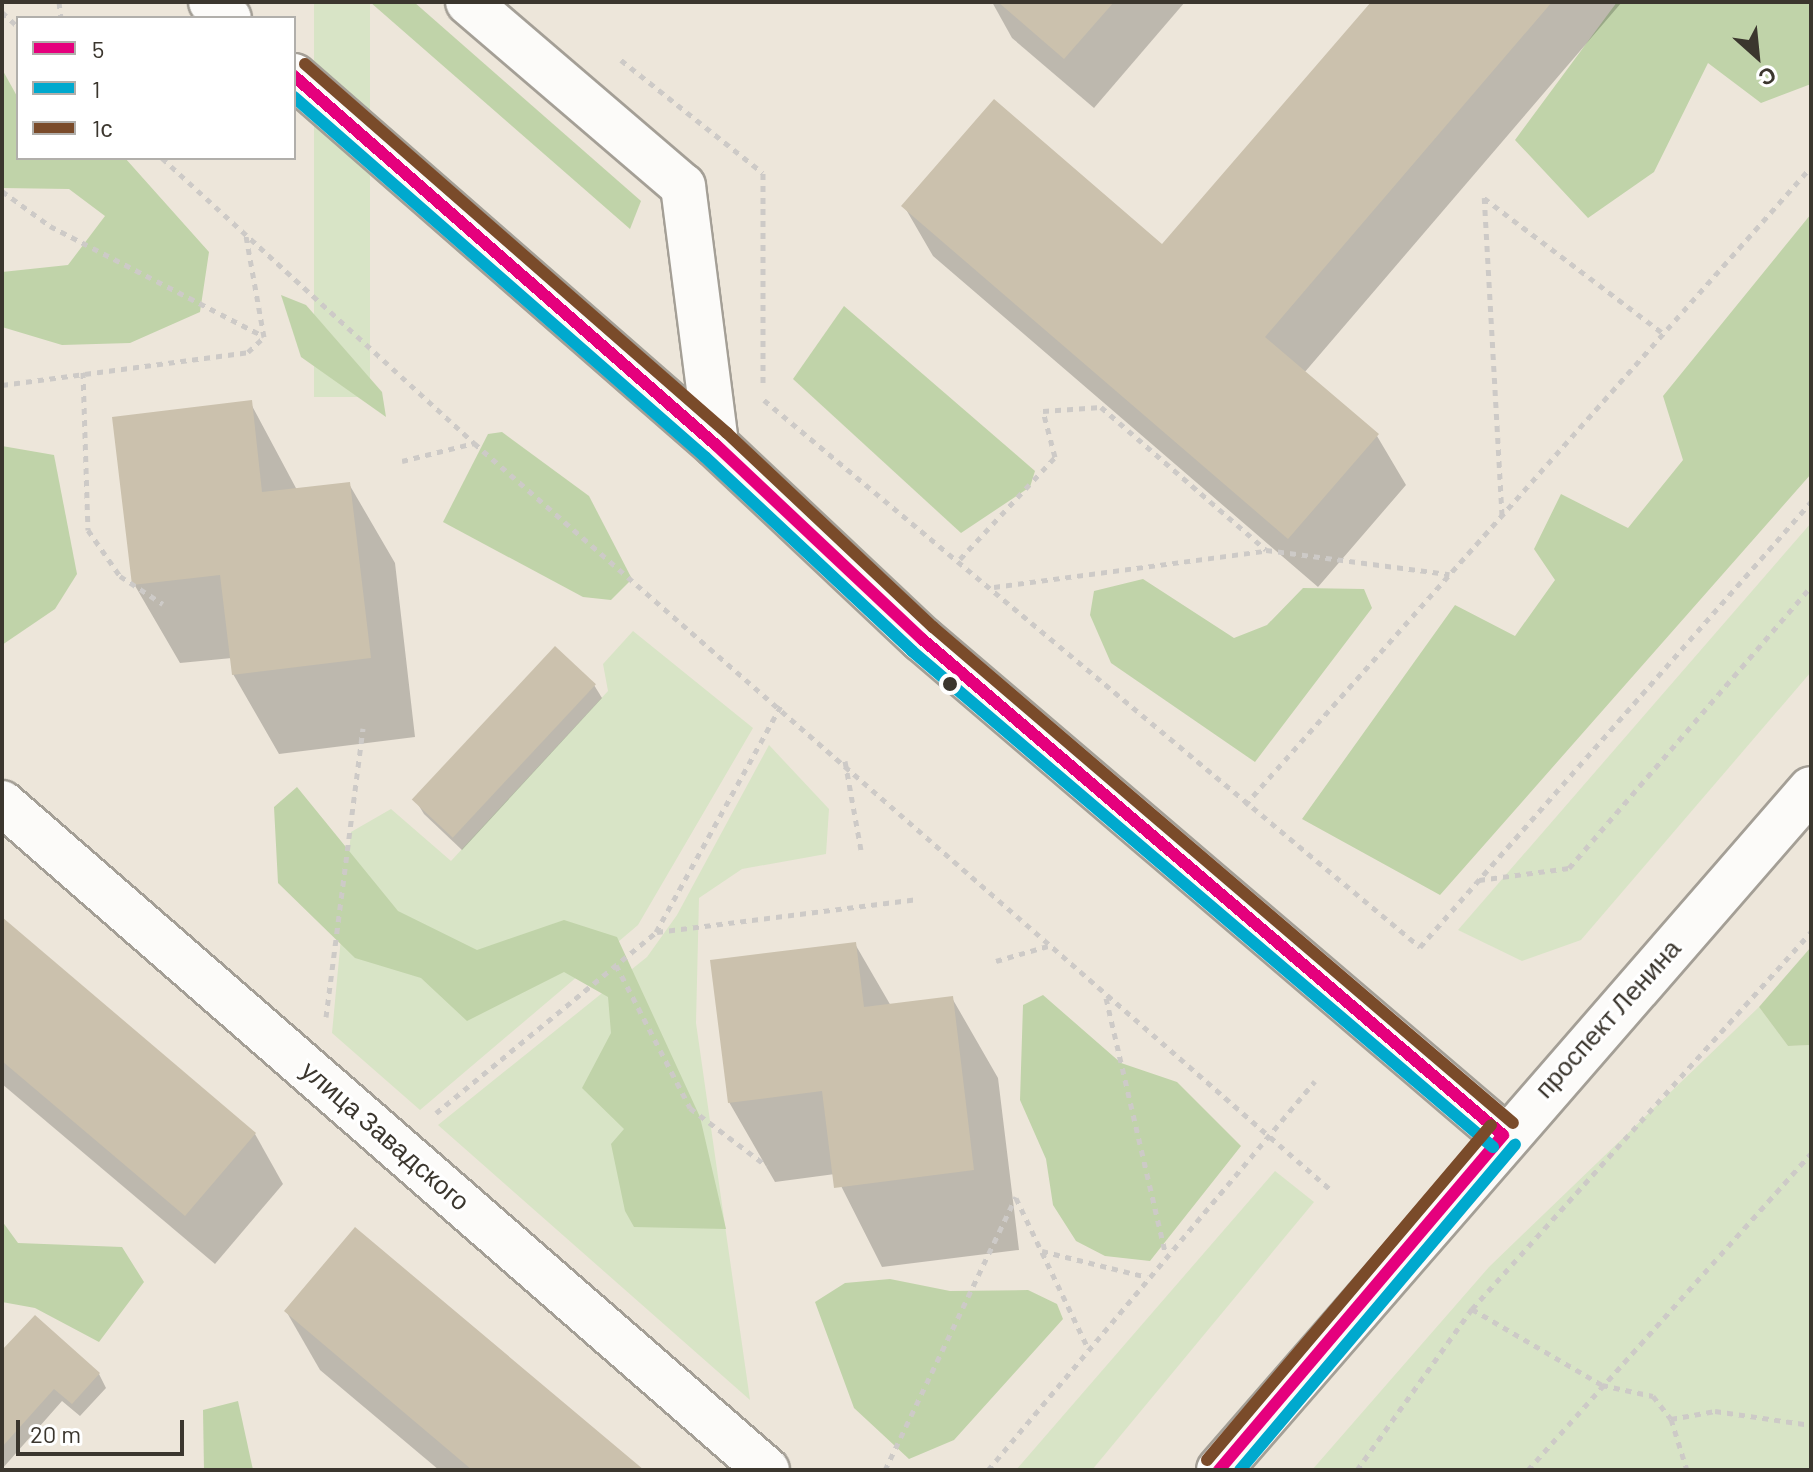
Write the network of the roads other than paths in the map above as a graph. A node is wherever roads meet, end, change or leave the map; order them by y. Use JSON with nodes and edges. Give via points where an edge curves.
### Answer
{"nodes":[{"id":1,"x":211,"y":2,"type":"edge"},
{"id":2,"x":468,"y":2,"type":"edge"},
{"id":3,"x":227,"y":16,"type":"edge"},
{"id":4,"x":296,"y":78,"type":"edge"},
{"id":5,"x":716,"y":445,"type":"junction"},
{"id":6,"x":1811,"y":789,"type":"edge"},
{"id":7,"x":2,"y":803,"type":"edge"},
{"id":8,"x":1503,"y":1135,"type":"junction"},
{"id":9,"x":767,"y":1470,"type":"edge"},
{"id":10,"x":1219,"y":1470,"type":"edge"}],
"edges":[{"from":1,"to":3,"type":"main road"},
{"from":2,"to":5,"type":"main road","via":[[683,186]]},
{"from":4,"to":5,"type":"main road"},
{"from":5,"to":8,"type":"main road","via":[[922,639]]},
{"from":6,"to":8,"type":"main road","name":"проспект Ленина"},
{"from":7,"to":9,"type":"main road","name":"улица Завадского"},
{"from":8,"to":10,"type":"main road","name":"проспект Ленина"}]}
